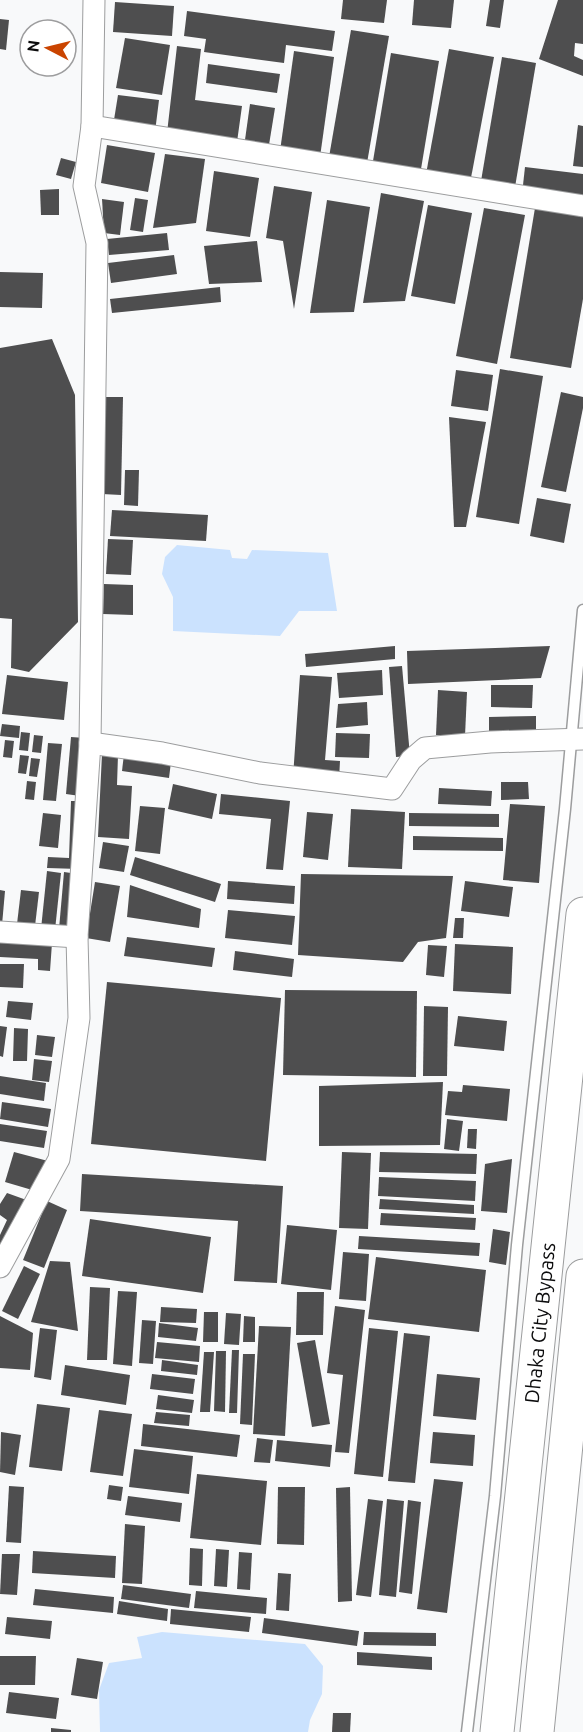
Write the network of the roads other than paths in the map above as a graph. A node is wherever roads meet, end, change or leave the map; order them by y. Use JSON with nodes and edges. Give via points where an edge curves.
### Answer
{"nodes":[{"id":1,"x":94,"y":0,"type":"edge"},
{"id":2,"x":92,"y":126,"type":"junction"},
{"id":3,"x":583,"y":206,"type":"edge"},
{"id":4,"x":583,"y":610,"type":"edge"},
{"id":5,"x":577,"y":739,"type":"edge"},
{"id":6,"x":90,"y":743,"type":"junction"},
{"id":7,"x":583,"y":914,"type":"edge"},
{"id":8,"x":0,"y":932,"type":"edge"},
{"id":9,"x":77,"y":937,"type":"junction"},
{"id":10,"x":0,"y":1267,"type":"edge"},
{"id":11,"x":583,"y":1276,"type":"edge"},
{"id":12,"x":581,"y":1318,"type":"edge"},
{"id":13,"x":467,"y":1732,"type":"edge"},
{"id":14,"x":497,"y":1732,"type":"edge"},
{"id":15,"x":537,"y":1732,"type":"edge"}],
"edges":[{"from":1,"to":2,"type":"street"},
{"from":2,"to":3,"type":"street"},
{"from":2,"to":6,"type":"street","via":[[84,186],[97,243]]},
{"from":4,"to":5,"type":"lane"},
{"from":5,"to":6,"type":"street","via":[[490,741],[425,748],[411,760],[392,789],[260,773]]},
{"from":5,"to":13,"type":"lane","via":[[517,1245],[495,1496]]},
{"from":6,"to":9,"type":"street"},
{"from":7,"to":14,"type":"highway","name":"Dhaka City Bypass"},
{"from":8,"to":9,"type":"street"},
{"from":9,"to":10,"type":"street","via":[[79,1018],[59,1159]]},
{"from":11,"to":12,"type":"highway"},
{"from":12,"to":15,"type":"highway"}]}
